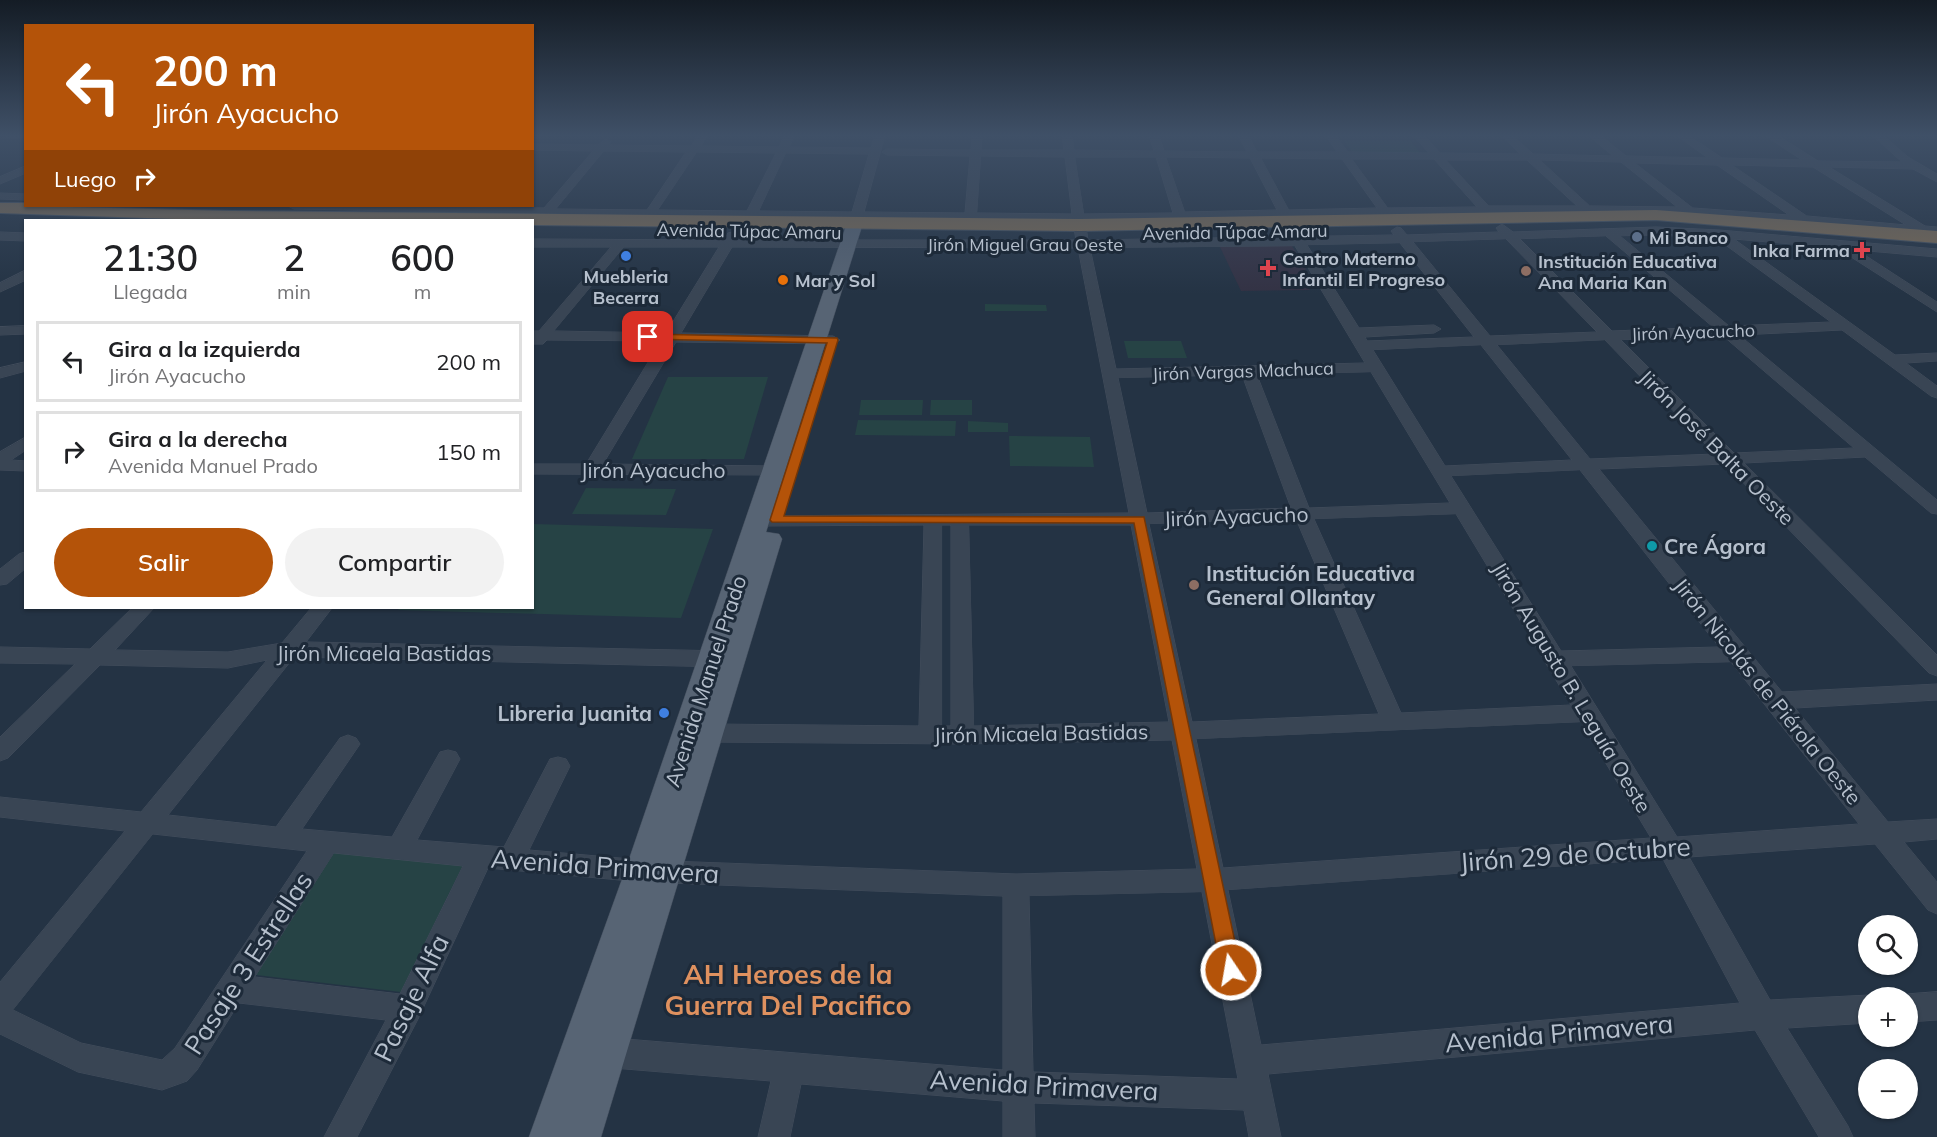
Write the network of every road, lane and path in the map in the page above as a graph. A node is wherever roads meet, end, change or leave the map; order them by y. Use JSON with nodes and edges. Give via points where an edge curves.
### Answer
{"nodes":[{"id":1,"x":568,"y":188,"type":"edge"},
{"id":2,"x":667,"y":188,"type":"edge"},
{"id":3,"x":764,"y":188,"type":"edge"},
{"id":4,"x":869,"y":188,"type":"edge"},
{"id":5,"x":973,"y":188,"type":"edge"},
{"id":6,"x":1074,"y":188,"type":"edge"},
{"id":7,"x":1171,"y":188,"type":"edge"},
{"id":8,"x":1271,"y":188,"type":"edge"},
{"id":9,"x":1367,"y":188,"type":"edge"},
{"id":10,"x":1466,"y":188,"type":"edge"},
{"id":11,"x":1564,"y":188,"type":"edge"},
{"id":12,"x":1659,"y":188,"type":"edge"},
{"id":13,"x":1757,"y":188,"type":"edge"},
{"id":14,"x":1855,"y":188,"type":"edge"},
{"id":15,"x":0,"y":196,"type":"edge"},
{"id":16,"x":24,"y":196,"type":"edge"},
{"id":17,"x":346,"y":207,"type":"edge"},
{"id":18,"x":452,"y":207,"type":"edge"},
{"id":19,"x":0,"y":208,"type":"edge"},
{"id":20,"x":1586,"y":208,"type":"junction"},
{"id":21,"x":1486,"y":210,"type":"junction"},
{"id":22,"x":1689,"y":211,"type":"junction"},
{"id":23,"x":547,"y":212,"type":"junction"},
{"id":24,"x":651,"y":212,"type":"junction"},
{"id":25,"x":752,"y":213,"type":"junction"},
{"id":26,"x":1285,"y":214,"type":"junction"},
{"id":27,"x":1180,"y":216,"type":"junction"},
{"id":28,"x":0,"y":217,"type":"edge"},
{"id":29,"x":971,"y":217,"type":"junction"},
{"id":30,"x":59,"y":219,"type":"edge"},
{"id":31,"x":328,"y":219,"type":"edge"},
{"id":32,"x":534,"y":222,"type":"edge"},
{"id":33,"x":862,"y":226,"type":"junction"},
{"id":34,"x":1394,"y":226,"type":"junction"},
{"id":35,"x":534,"y":228,"type":"edge"},
{"id":36,"x":1503,"y":229,"type":"junction"},
{"id":37,"x":1081,"y":230,"type":"junction"},
{"id":38,"x":1607,"y":231,"type":"junction"},
{"id":39,"x":1821,"y":231,"type":"junction"},
{"id":40,"x":1937,"y":231,"type":"edge"},
{"id":41,"x":1718,"y":234,"type":"junction"},
{"id":42,"x":1930,"y":234,"type":"edge"},
{"id":43,"x":0,"y":236,"type":"edge"},
{"id":44,"x":24,"y":237,"type":"edge"},
{"id":45,"x":731,"y":237,"type":"junction"},
{"id":46,"x":622,"y":242,"type":"junction"},
{"id":47,"x":1299,"y":242,"type":"junction"},
{"id":48,"x":534,"y":243,"type":"edge"},
{"id":49,"x":1937,"y":245,"type":"edge"},
{"id":50,"x":1937,"y":253,"type":"edge"},
{"id":51,"x":24,"y":275,"type":"edge"},
{"id":52,"x":0,"y":288,"type":"edge"},
{"id":53,"x":1937,"y":308,"type":"edge"},
{"id":54,"x":1830,"y":317,"type":"junction"},
{"id":55,"x":1721,"y":326,"type":"junction"},
{"id":56,"x":1843,"y":326,"type":"junction"},
{"id":57,"x":1601,"y":329,"type":"junction"},
{"id":58,"x":24,"y":330,"type":"edge"},
{"id":59,"x":0,"y":331,"type":"edge"},
{"id":60,"x":1480,"y":333,"type":"junction"},
{"id":61,"x":1359,"y":340,"type":"junction"},
{"id":62,"x":535,"y":341,"type":"edge"},
{"id":63,"x":667,"y":341,"type":"junction"},
{"id":64,"x":824,"y":344,"type":"junction"},
{"id":65,"x":1937,"y":357,"type":"edge"},
{"id":66,"x":1891,"y":360,"type":"junction"},
{"id":67,"x":24,"y":367,"type":"edge"},
{"id":68,"x":1376,"y":367,"type":"junction"},
{"id":69,"x":1248,"y":370,"type":"junction"},
{"id":70,"x":0,"y":373,"type":"edge"},
{"id":71,"x":1110,"y":375,"type":"junction"},
{"id":72,"x":1937,"y":393,"type":"edge"},
{"id":73,"x":24,"y":443,"type":"edge"},
{"id":74,"x":1870,"y":452,"type":"junction"},
{"id":75,"x":1730,"y":459,"type":"junction"},
{"id":76,"x":0,"y":460,"type":"edge"},
{"id":77,"x":0,"y":465,"type":"edge"},
{"id":78,"x":24,"y":466,"type":"edge"},
{"id":79,"x":1587,"y":466,"type":"junction"},
{"id":80,"x":534,"y":470,"type":"edge"},
{"id":81,"x":591,"y":470,"type":"junction"},
{"id":82,"x":774,"y":471,"type":"junction"},
{"id":83,"x":1440,"y":471,"type":"junction"},
{"id":84,"x":1934,"y":503,"type":"edge"},
{"id":85,"x":1462,"y":508,"type":"junction"},
{"id":86,"x":1302,"y":513,"type":"junction"},
{"id":87,"x":933,"y":519,"type":"junction"},
{"id":88,"x":960,"y":519,"type":"junction"},
{"id":89,"x":1139,"y":519,"type":"junction"},
{"id":90,"x":767,"y":520,"type":"junction"},
{"id":91,"x":24,"y":560,"type":"edge"},
{"id":92,"x":0,"y":579,"type":"edge"},
{"id":93,"x":143,"y":609,"type":"edge"},
{"id":94,"x":321,"y":609,"type":"edge"},
{"id":95,"x":289,"y":649,"type":"junction"},
{"id":96,"x":1739,"y":654,"type":"junction"},
{"id":97,"x":0,"y":655,"type":"edge"},
{"id":98,"x":94,"y":658,"type":"junction"},
{"id":99,"x":722,"y":659,"type":"junction"},
{"id":100,"x":1555,"y":659,"type":"junction"},
{"id":101,"x":1937,"y":668,"type":"edge"},
{"id":102,"x":1937,"y":692,"type":"edge"},
{"id":103,"x":1777,"y":701,"type":"junction"},
{"id":104,"x":1588,"y":714,"type":"junction"},
{"id":105,"x":1395,"y":722,"type":"junction"},
{"id":106,"x":1183,"y":731,"type":"junction"},
{"id":107,"x":709,"y":733,"type":"junction"},
{"id":108,"x":930,"y":735,"type":"junction"},
{"id":109,"x":963,"y":735,"type":"junction"},
{"id":110,"x":348,"y":744,"type":"dead end"},
{"id":111,"x":0,"y":752,"type":"edge"},
{"id":112,"x":448,"y":759,"type":"dead end"},
{"id":113,"x":558,"y":766,"type":"dead end"},
{"id":114,"x":0,"y":807,"type":"edge"},
{"id":115,"x":147,"y":824,"type":"junction"},
{"id":116,"x":1937,"y":829,"type":"edge"},
{"id":117,"x":1882,"y":833,"type":"junction"},
{"id":118,"x":282,"y":838,"type":"junction"},
{"id":119,"x":327,"y":842,"type":"junction"},
{"id":120,"x":1670,"y":847,"type":"junction"},
{"id":121,"x":399,"y":849,"type":"junction"},
{"id":122,"x":480,"y":857,"type":"junction"},
{"id":123,"x":511,"y":859,"type":"junction"},
{"id":124,"x":653,"y":872,"type":"junction"},
{"id":125,"x":1213,"y":880,"type":"junction"},
{"id":126,"x":1016,"y":885,"type":"junction"},
{"id":127,"x":1937,"y":902,"type":"edge"},
{"id":128,"x":231,"y":988,"type":"junction"},
{"id":129,"x":5,"y":989,"type":"edge"},
{"id":130,"x":1937,"y":1006,"type":"edge"},
{"id":131,"x":1918,"y":1007,"type":"edge"},
{"id":132,"x":408,"y":1009,"type":"junction"},
{"id":133,"x":1858,"y":1011,"type":"edge"},
{"id":134,"x":1762,"y":1015,"type":"junction"},
{"id":135,"x":0,"y":1019,"type":"edge"},
{"id":136,"x":594,"y":1052,"type":"junction"},
{"id":137,"x":1250,"y":1061,"type":"junction"},
{"id":138,"x":789,"y":1068,"type":"junction"},
{"id":139,"x":1018,"y":1087,"type":"junction"},
{"id":140,"x":1257,"y":1095,"type":"junction"},
{"id":141,"x":340,"y":1137,"type":"edge"},
{"id":142,"x":550,"y":1137,"type":"edge"},
{"id":143,"x":580,"y":1137,"type":"edge"},
{"id":144,"x":774,"y":1137,"type":"edge"},
{"id":145,"x":1019,"y":1137,"type":"edge"},
{"id":146,"x":1265,"y":1137,"type":"edge"},
{"id":147,"x":1837,"y":1137,"type":"edge"}],
"edges":[{"from":1,"to":23,"type":"street"},
{"from":2,"to":24,"type":"street"},
{"from":3,"to":25,"type":"street"},
{"from":4,"to":33,"type":"street"},
{"from":5,"to":29,"type":"street"},
{"from":6,"to":37,"type":"street"},
{"from":7,"to":27,"type":"street"},
{"from":8,"to":26,"type":"street"},
{"from":9,"to":34,"type":"street","name":"Jirón Nicolás de Piérola Oeste"},
{"from":10,"to":21,"type":"street"},
{"from":11,"to":20,"type":"street"},
{"from":12,"to":22,"type":"street"},
{"from":13,"to":39,"type":"street"},
{"from":14,"to":42,"type":"street"},
{"from":15,"to":16,"type":"street"},
{"from":17,"to":31,"type":"street"},
{"from":18,"to":23,"type":"street","name":"Avenida Túpac Amaru"},
{"from":19,"to":31,"type":"highway","name":"Avenida Túpac Amaru"},
{"from":20,"to":21,"type":"street","name":"Avenida Túpac Amaru"},
{"from":20,"to":22,"type":"street","name":"Avenida Túpac Amaru"},
{"from":21,"to":34,"type":"street","name":"Avenida Túpac Amaru"},
{"from":22,"to":39,"type":"street","name":"Avenida Túpac Amaru"},
{"from":23,"to":24,"type":"street","name":"Avenida Túpac Amaru"},
{"from":24,"to":25,"type":"street","name":"Avenida Túpac Amaru"},
{"from":25,"to":33,"type":"street","name":"Avenida Túpac Amaru"},
{"from":26,"to":27,"type":"street","name":"Avenida Túpac Amaru"},
{"from":26,"to":34,"type":"street","name":"Avenida Túpac Amaru"},
{"from":27,"to":37,"type":"street","name":"Avenida Túpac Amaru"},
{"from":28,"to":30,"type":"highway"},
{"from":29,"to":33,"type":"street","name":"Avenida Túpac Amaru"},
{"from":29,"to":37,"type":"street","name":"Avenida Túpac Amaru"},
{"from":32,"to":33,"type":"highway","name":"Avenida Túpac Amaru"},
{"from":33,"to":37,"type":"highway","name":"Avenida Túpac Amaru"},
{"from":33,"to":45,"type":"highway","name":"Avenida Túpac Amaru"},
{"from":33,"to":64,"type":"main road","name":"Avenida Manuel Prado"},
{"from":34,"to":36,"type":"highway","name":"Avenida Túpac Amaru"},
{"from":34,"to":37,"type":"highway","name":"Avenida Túpac Amaru"},
{"from":34,"to":47,"type":"street","name":"Jirón Miguel Grau Oeste"},
{"from":34,"to":60,"type":"street","name":"Jirón Nicolás de Piérola Oeste"},
{"from":35,"to":45,"type":"highway","name":"Avenida Túpac Amaru"},
{"from":36,"to":38,"type":"street"},
{"from":36,"to":39,"type":"highway","name":"Avenida Túpac Amaru","via":[[1669,223]]},
{"from":36,"to":57,"type":"street","name":"Jirón José Balta Oeste"},
{"from":37,"to":39,"type":"highway","name":"Avenida Túpac Amaru","via":[[1604,214],[1691,216]]},
{"from":37,"to":47,"type":"street","name":"Jirón Miguel Grau Oeste"},
{"from":37,"to":71,"type":"street"},
{"from":38,"to":41,"type":"street"},
{"from":38,"to":55,"type":"street"},
{"from":39,"to":41,"type":"street"},
{"from":39,"to":42,"type":"highway","name":"Avenida Túpac Amaru"},
{"from":39,"to":49,"type":"highway","name":"Avenida Túpac Amaru"},
{"from":39,"to":50,"type":"street"},
{"from":39,"to":53,"type":"street"},
{"from":40,"to":42,"type":"street","name":"Avenida Túpac Amaru"},
{"from":41,"to":54,"type":"street"},
{"from":43,"to":44,"type":"street"},
{"from":45,"to":46,"type":"street"},
{"from":45,"to":63,"type":"street"},
{"from":46,"to":48,"type":"street"},
{"from":46,"to":62,"type":"street"},
{"from":47,"to":61,"type":"street","name":"Jirón Augusto B. Leguía Oeste"},
{"from":51,"to":52,"type":"street"},
{"from":54,"to":55,"type":"street","name":"Jirón Ayacucho"},
{"from":54,"to":56,"type":"street"},
{"from":55,"to":56,"type":"street","name":"Jirón Ayacucho"},
{"from":55,"to":57,"type":"street","name":"Jirón Ayacucho"},
{"from":55,"to":74,"type":"street"},
{"from":56,"to":66,"type":"street"},
{"from":57,"to":60,"type":"street","name":"Jirón Ayacucho"},
{"from":57,"to":75,"type":"street","name":"Jirón José Balta Oeste"},
{"from":58,"to":59,"type":"street"},
{"from":60,"to":61,"type":"street","name":"Jirón Ayacucho"},
{"from":60,"to":79,"type":"street","name":"Jirón Nicolás de Piérola Oeste"},
{"from":61,"to":68,"type":"street","name":"Jirón Augusto B. Leguía Oeste"},
{"from":62,"to":63,"type":"street"},
{"from":63,"to":64,"type":"street"},
{"from":63,"to":81,"type":"street"},
{"from":64,"to":82,"type":"main road","name":"Avenida Manuel Prado"},
{"from":64,"to":90,"type":"main road","name":"Avenida Manuel Prado"},
{"from":65,"to":66,"type":"street"},
{"from":66,"to":72,"type":"street"},
{"from":67,"to":70,"type":"street"},
{"from":68,"to":69,"type":"street","name":"Jirón Vargas Machuca"},
{"from":68,"to":83,"type":"street","name":"Jirón Augusto B. Leguía Oeste"},
{"from":69,"to":71,"type":"street","name":"Jirón Vargas Machuca"},
{"from":69,"to":86,"type":"street"},
{"from":71,"to":89,"type":"street"},
{"from":73,"to":76,"type":"street"},
{"from":74,"to":75,"type":"street"},
{"from":74,"to":84,"type":"street"},
{"from":75,"to":79,"type":"street"},
{"from":75,"to":101,"type":"street","name":"Jirón José Balta Oeste"},
{"from":77,"to":78,"type":"street"},
{"from":79,"to":83,"type":"street"},
{"from":79,"to":96,"type":"street","name":"Jirón Nicolás de Piérola Oeste"},
{"from":80,"to":81,"type":"street","name":"Jirón Ayacucho"},
{"from":81,"to":82,"type":"street","name":"Jirón Ayacucho"},
{"from":82,"to":90,"type":"main road","name":"Avenida Manuel Prado"},
{"from":83,"to":85,"type":"street","name":"Jirón Augusto B. Leguía Oeste"},
{"from":85,"to":86,"type":"street","name":"Jirón Ayacucho"},
{"from":85,"to":100,"type":"street","name":"Jirón Augusto B. Leguía Oeste"},
{"from":86,"to":89,"type":"street","name":"Jirón Ayacucho"},
{"from":86,"to":105,"type":"street"},
{"from":87,"to":88,"type":"street","name":"Jirón Ayacucho"},
{"from":87,"to":90,"type":"street","name":"Jirón Ayacucho"},
{"from":87,"to":108,"type":"street"},
{"from":88,"to":89,"type":"street","name":"Jirón Ayacucho"},
{"from":88,"to":109,"type":"street"},
{"from":89,"to":106,"type":"street"},
{"from":90,"to":99,"type":"main road","name":"Avenida Manuel Prado"},
{"from":91,"to":92,"type":"street"},
{"from":93,"to":98,"type":"street"},
{"from":94,"to":95,"type":"street"},
{"from":95,"to":98,"type":"street","name":"Jirón Micaela Bastidas","via":[[228,660]]},
{"from":95,"to":99,"type":"street","name":"Jirón Micaela Bastidas"},
{"from":95,"to":115,"type":"street"},
{"from":96,"to":100,"type":"street"},
{"from":96,"to":103,"type":"street","name":"Jirón Nicolás de Piérola Oeste"},
{"from":97,"to":98,"type":"street","name":"Jirón Micaela Bastidas"},
{"from":98,"to":111,"type":"street"},
{"from":99,"to":107,"type":"main road","name":"Avenida Manuel Prado"},
{"from":99,"to":124,"type":"main road","name":"Avenida Manuel Prado"},
{"from":100,"to":104,"type":"street","name":"Jirón Augusto B. Leguía Oeste"},
{"from":102,"to":103,"type":"street"},
{"from":103,"to":117,"type":"street","name":"Jirón Nicolás de Piérola Oeste"},
{"from":104,"to":105,"type":"street","name":"Jirón Micaela Bastidas"},
{"from":104,"to":120,"type":"street","name":"Jirón Augusto B. Leguía Oeste"},
{"from":105,"to":106,"type":"street","name":"Jirón Micaela Bastidas"},
{"from":106,"to":109,"type":"street","name":"Jirón Micaela Bastidas"},
{"from":106,"to":125,"type":"street"},
{"from":107,"to":108,"type":"street","name":"Jirón Micaela Bastidas"},
{"from":107,"to":124,"type":"main road","name":"Avenida Manuel Prado"},
{"from":108,"to":109,"type":"street","name":"Jirón Micaela Bastidas"},
{"from":110,"to":118,"type":"street"},
{"from":112,"to":121,"type":"street"},
{"from":113,"to":123,"type":"street"},
{"from":114,"to":115,"type":"street","name":"Avenida Primavera"},
{"from":115,"to":118,"type":"street","name":"Avenida Primavera"},
{"from":115,"to":129,"type":"street"},
{"from":116,"to":117,"type":"street","name":"Jirón 29 de Octubre"},
{"from":117,"to":120,"type":"street","name":"Jirón 29 de Octubre"},
{"from":117,"to":127,"type":"street","name":"Jirón Nicolás de Piérola Oeste"},
{"from":118,"to":119,"type":"street","name":"Avenida Primavera"},
{"from":119,"to":121,"type":"street","name":"Avenida Primavera"},
{"from":119,"to":128,"type":"street","name":"Pasaje 3 Estrellas"},
{"from":120,"to":125,"type":"street","name":"Jirón 29 de Octubre"},
{"from":120,"to":134,"type":"street","name":"Jirón Augusto B. Leguía Oeste"},
{"from":121,"to":122,"type":"street","name":"Avenida Primavera"},
{"from":122,"to":123,"type":"street","name":"Avenida Primavera"},
{"from":122,"to":132,"type":"street","name":"Pasaje Alfa"},
{"from":123,"to":124,"type":"street","name":"Avenida Primavera"},
{"from":124,"to":126,"type":"street","name":"Avenida Primavera"},
{"from":124,"to":136,"type":"main road","name":"Avenida Manuel Prado"},
{"from":125,"to":126,"type":"street","name":"Avenida Primavera"},
{"from":125,"to":137,"type":"street"},
{"from":126,"to":139,"type":"street"},
{"from":128,"to":132,"type":"street"},
{"from":128,"to":135,"type":"street","name":"Pasaje 3 Estrellas","via":[[186,1059],[176,1070],[162,1076],[78,1057]]},
{"from":130,"to":131,"type":"street"},
{"from":132,"to":141,"type":"street","name":"Pasaje Alfa"},
{"from":133,"to":134,"type":"street","name":"Avenida Primavera"},
{"from":134,"to":137,"type":"street","name":"Avenida Primavera"},
{"from":134,"to":147,"type":"street","name":"Jirón Augusto B. Leguía Oeste"},
{"from":136,"to":138,"type":"street","name":"Avenida Primavera"},
{"from":136,"to":142,"type":"main road","name":"Avenida Manuel Prado"},
{"from":136,"to":143,"type":"main road","name":"Avenida Manuel Prado"},
{"from":137,"to":140,"type":"street"},
{"from":138,"to":139,"type":"street","name":"Avenida Primavera"},
{"from":138,"to":144,"type":"street"},
{"from":139,"to":140,"type":"street","name":"Avenida Primavera"},
{"from":139,"to":145,"type":"street"},
{"from":140,"to":146,"type":"street"}]}
